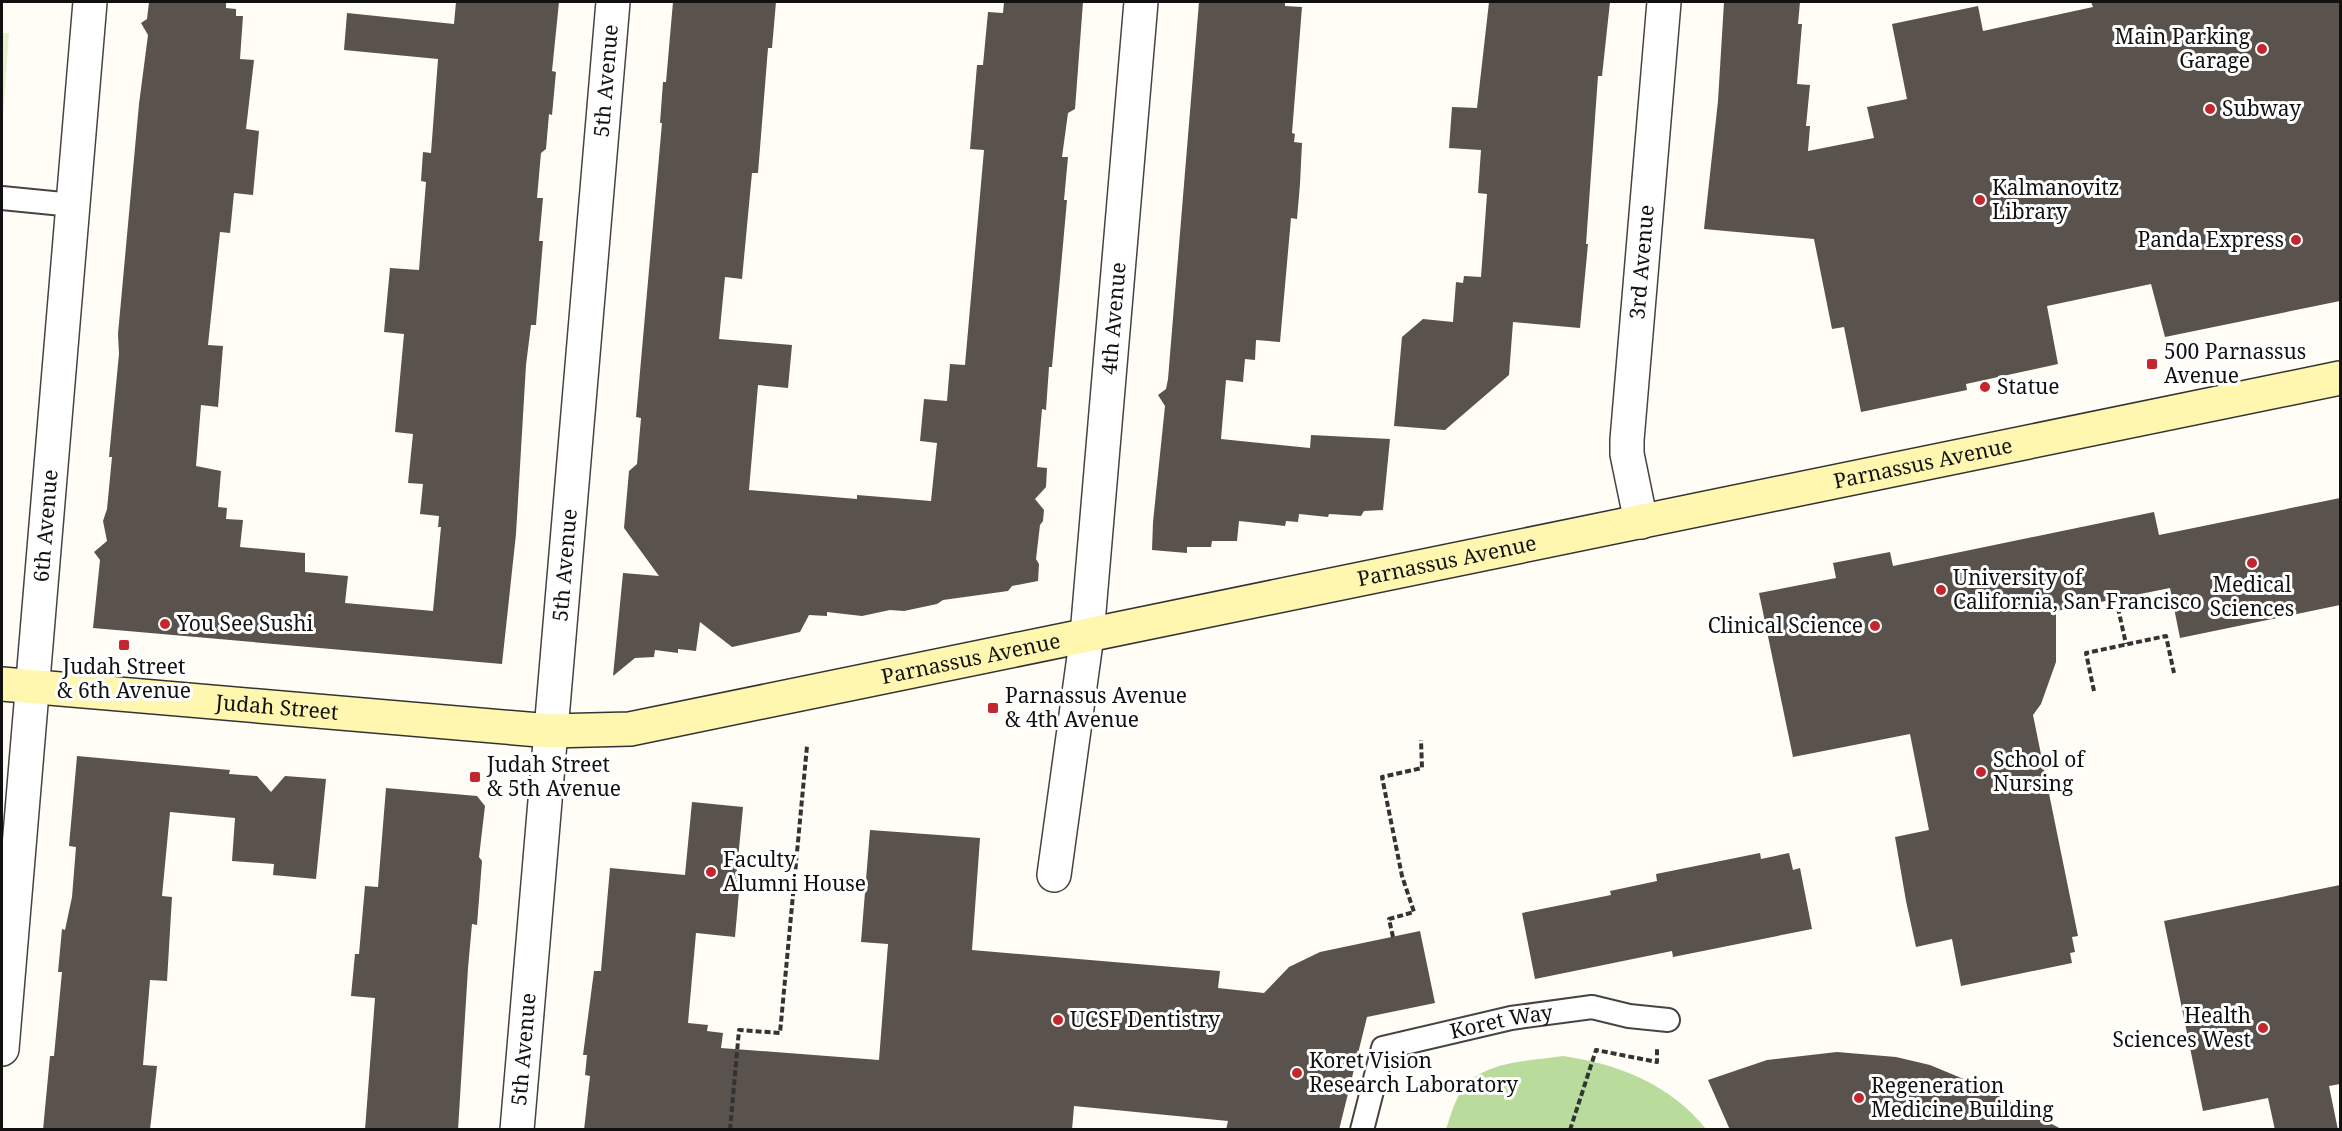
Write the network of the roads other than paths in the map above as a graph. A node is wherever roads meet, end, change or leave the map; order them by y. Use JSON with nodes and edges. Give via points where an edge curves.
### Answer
{"nodes":[{"id":1,"x":90,"y":2,"type":"edge"},
{"id":2,"x":613,"y":2,"type":"edge"},
{"id":3,"x":1141,"y":2,"type":"edge"},
{"id":4,"x":1664,"y":2,"type":"edge"},
{"id":5,"x":2,"y":198,"type":"edge"},
{"id":6,"x":73,"y":205,"type":"junction"},
{"id":7,"x":2340,"y":378,"type":"edge"},
{"id":8,"x":1641,"y":522,"type":"junction"},
{"id":9,"x":1087,"y":635,"type":"junction"},
{"id":10,"x":17,"y":686,"type":"edge"},
{"id":11,"x":551,"y":731,"type":"junction"},
{"id":12,"x":1054,"y":875,"type":"dead end"},
{"id":13,"x":1668,"y":1020,"type":"dead end"},
{"id":14,"x":2,"y":1049,"type":"edge"},
{"id":15,"x":517,"y":1130,"type":"edge"},
{"id":16,"x":1362,"y":1130,"type":"edge"}],
"edges":[{"from":1,"to":6,"type":"street","name":"6th Avenue"},
{"from":2,"to":11,"type":"street","name":"5th Avenue"},
{"from":3,"to":9,"type":"street","name":"4th Avenue"},
{"from":4,"to":8,"type":"street","name":"3rd Avenue","via":[[1627,440]]},
{"from":5,"to":6,"type":"lane"},
{"from":6,"to":10,"type":"street","name":"6th Avenue"},
{"from":7,"to":8,"type":"street","name":"Parnassus Avenue"},
{"from":8,"to":9,"type":"street","name":"Parnassus Avenue"},
{"from":9,"to":11,"type":"street","name":"Parnassus Avenue","via":[[630,729]]},
{"from":9,"to":12,"type":"street","name":"4th Avenue"},
{"from":10,"to":11,"type":"street","name":"Judah Street"},
{"from":10,"to":14,"type":"street","name":"6th Avenue"},
{"from":11,"to":15,"type":"street","name":"5th Avenue"},
{"from":13,"to":16,"type":"lane","name":"Koret Way","via":[[1592,1007],[1511,1018],[1383,1048]]}]}
